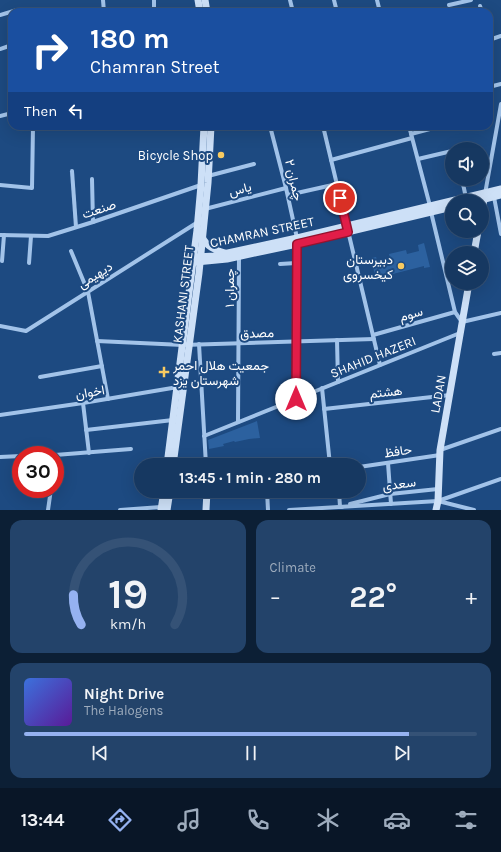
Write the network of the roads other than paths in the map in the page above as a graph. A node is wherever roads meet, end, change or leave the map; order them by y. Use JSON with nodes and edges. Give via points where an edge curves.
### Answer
{"nodes":[{"id":1,"x":154,"y":0,"type":"edge"},
{"id":2,"x":471,"y":0,"type":"edge"},
{"id":3,"x":449,"y":5,"type":"dead end"},
{"id":4,"x":154,"y":8,"type":"dead end"},
{"id":5,"x":501,"y":104,"type":"edge"},
{"id":6,"x":33,"y":130,"type":"edge"},
{"id":7,"x":204,"y":130,"type":"edge"},
{"id":8,"x":211,"y":130,"type":"edge"},
{"id":9,"x":271,"y":130,"type":"edge"},
{"id":10,"x":323,"y":130,"type":"edge"},
{"id":11,"x":411,"y":130,"type":"edge"},
{"id":12,"x":429,"y":130,"type":"edge"},
{"id":13,"x":412,"y":136,"type":"junction"},
{"id":14,"x":445,"y":153,"type":"edge"},
{"id":15,"x":418,"y":159,"type":"junction"},
{"id":16,"x":331,"y":160,"type":"junction"},
{"id":17,"x":254,"y":164,"type":"dead end"},
{"id":18,"x":72,"y":171,"type":"dead end"},
{"id":19,"x":92,"y":179,"type":"dead end"},
{"id":20,"x":205,"y":180,"type":"junction"},
{"id":21,"x":337,"y":184,"type":"junction"},
{"id":22,"x":0,"y":185,"type":"edge"},
{"id":23,"x":286,"y":188,"type":"junction"},
{"id":24,"x":501,"y":189,"type":"edge"},
{"id":25,"x":483,"y":194,"type":"edge"},
{"id":26,"x":288,"y":195,"type":"junction"},
{"id":27,"x":489,"y":195,"type":"edge"},
{"id":28,"x":498,"y":196,"type":"edge"},
{"id":29,"x":445,"y":205,"type":"edge"},
{"id":30,"x":445,"y":208,"type":"edge"},
{"id":31,"x":202,"y":209,"type":"junction"},
{"id":32,"x":431,"y":209,"type":"junction"},
{"id":33,"x":93,"y":222,"type":"junction"},
{"id":34,"x":201,"y":222,"type":"junction"},
{"id":35,"x":76,"y":227,"type":"junction"},
{"id":36,"x":348,"y":229,"type":"junction"},
{"id":37,"x":501,"y":234,"type":"edge"},
{"id":38,"x":2,"y":235,"type":"edge"},
{"id":39,"x":32,"y":236,"type":"junction"},
{"id":40,"x":202,"y":237,"type":"junction"},
{"id":41,"x":297,"y":241,"type":"junction"},
{"id":42,"x":71,"y":251,"type":"dead end"},
{"id":43,"x":226,"y":253,"type":"junction"},
{"id":44,"x":239,"y":256,"type":"junction"},
{"id":45,"x":197,"y":260,"type":"junction"},
{"id":46,"x":2,"y":261,"type":"dead end"},
{"id":47,"x":211,"y":261,"type":"junction"},
{"id":48,"x":29,"y":263,"type":"dead end"},
{"id":49,"x":296,"y":263,"type":"junction"},
{"id":50,"x":280,"y":264,"type":"dead end"},
{"id":51,"x":199,"y":273,"type":"junction"},
{"id":52,"x":468,"y":290,"type":"edge"},
{"id":53,"x":88,"y":292,"type":"junction"},
{"id":54,"x":455,"y":312,"type":"junction"},
{"id":55,"x":501,"y":314,"type":"edge"},
{"id":56,"x":462,"y":322,"type":"junction"},
{"id":57,"x":0,"y":326,"type":"edge"},
{"id":58,"x":460,"y":332,"type":"junction"},
{"id":59,"x":373,"y":337,"type":"junction"},
{"id":60,"x":337,"y":340,"type":"junction"},
{"id":61,"x":97,"y":341,"type":"junction"},
{"id":62,"x":296,"y":342,"type":"junction"},
{"id":63,"x":239,"y":343,"type":"junction"},
{"id":64,"x":199,"y":344,"type":"junction"},
{"id":65,"x":186,"y":345,"type":"junction"},
{"id":66,"x":501,"y":353,"type":"edge"},
{"id":67,"x":494,"y":354,"type":"dead end"},
{"id":68,"x":380,"y":365,"type":"junction"},
{"id":69,"x":102,"y":366,"type":"junction"},
{"id":70,"x":40,"y":377,"type":"dead end"},
{"id":71,"x":338,"y":382,"type":"junction"},
{"id":72,"x":180,"y":387,"type":"junction"},
{"id":73,"x":322,"y":388,"type":"junction"},
{"id":74,"x":450,"y":395,"type":"junction"},
{"id":75,"x":108,"y":399,"type":"junction"},
{"id":76,"x":296,"y":399,"type":"junction"},
{"id":77,"x":83,"y":404,"type":"junction"},
{"id":78,"x":324,"y":409,"type":"junction"},
{"id":79,"x":0,"y":415,"type":"edge"},
{"id":80,"x":176,"y":420,"type":"junction"},
{"id":81,"x":238,"y":422,"type":"junction"},
{"id":82,"x":501,"y":429,"type":"edge"},
{"id":83,"x":86,"y":430,"type":"junction"},
{"id":84,"x":204,"y":436,"type":"junction"},
{"id":85,"x":131,"y":449,"type":"dead end"},
{"id":86,"x":89,"y":453,"type":"junction"},
{"id":87,"x":440,"y":453,"type":"junction"},
{"id":88,"x":64,"y":454,"type":"edge"},
{"id":89,"x":12,"y":456,"type":"edge"},
{"id":90,"x":0,"y":457,"type":"edge"},
{"id":91,"x":168,"y":458,"type":"edge"},
{"id":92,"x":173,"y":458,"type":"edge"},
{"id":93,"x":206,"y":458,"type":"edge"},
{"id":94,"x":329,"y":458,"type":"edge"},
{"id":95,"x":388,"y":463,"type":"junction"},
{"id":96,"x":366,"y":466,"type":"edge"},
{"id":97,"x":501,"y":479,"type":"edge"},
{"id":98,"x":438,"y":489,"type":"junction"},
{"id":99,"x":390,"y":494,"type":"junction"},
{"id":100,"x":50,"y":498,"type":"edge"},
{"id":101,"x":164,"y":498,"type":"edge"},
{"id":102,"x":167,"y":498,"type":"edge"},
{"id":103,"x":207,"y":498,"type":"edge"},
{"id":104,"x":267,"y":498,"type":"edge"},
{"id":105,"x":339,"y":498,"type":"edge"},
{"id":106,"x":438,"y":501,"type":"junction"},
{"id":107,"x":391,"y":504,"type":"junction"},
{"id":108,"x":340,"y":507,"type":"junction"},
{"id":109,"x":163,"y":509,"type":"edge"},
{"id":110,"x":48,"y":510,"type":"edge"},
{"id":111,"x":120,"y":510,"type":"edge"},
{"id":112,"x":206,"y":510,"type":"edge"},
{"id":113,"x":268,"y":510,"type":"edge"},
{"id":114,"x":289,"y":510,"type":"edge"},
{"id":115,"x":436,"y":510,"type":"edge"},
{"id":116,"x":474,"y":510,"type":"edge"}],
"edges":[{"from":1,"to":4,"type":"street"},
{"from":2,"to":3,"type":"street"},
{"from":5,"to":25,"type":"street"},
{"from":6,"to":22,"type":"street","via":[[32,188]]},
{"from":7,"to":20,"type":"main road","name":"KASHANI STREET"},
{"from":8,"to":20,"type":"main road","name":"KASHANI STREET"},
{"from":9,"to":23,"type":"street","name":"چمران ۲"},
{"from":10,"to":16,"type":"street"},
{"from":11,"to":13,"type":"street"},
{"from":12,"to":13,"type":"street"},
{"from":13,"to":15,"type":"street"},
{"from":13,"to":16,"type":"street"},
{"from":14,"to":15,"type":"street"},
{"from":15,"to":32,"type":"street"},
{"from":16,"to":21,"type":"street"},
{"from":17,"to":20,"type":"street","name":"صنعت"},
{"from":18,"to":35,"type":"street"},
{"from":19,"to":33,"type":"street"},
{"from":20,"to":31,"type":"main road","name":"KASHANI STREET"},
{"from":20,"to":33,"type":"street","name":"صنعت"},
{"from":21,"to":26,"type":"street"},
{"from":21,"to":36,"type":"street"},
{"from":23,"to":26,"type":"street","name":"چمران ۲"},
{"from":23,"to":31,"type":"street","name":"یاس"},
{"from":24,"to":27,"type":"main road","name":"CHAMRAN STREET"},
{"from":26,"to":41,"type":"street","name":"چمران ۲"},
{"from":28,"to":37,"type":"street"},
{"from":29,"to":32,"type":"main road","name":"CHAMRAN STREET"},
{"from":30,"to":32,"type":"main road","name":"CHAMRAN STREET"},
{"from":31,"to":34,"type":"main road","name":"KASHANI STREET"},
{"from":32,"to":36,"type":"main road","name":"CHAMRAN STREET"},
{"from":32,"to":54,"type":"street"},
{"from":33,"to":35,"type":"street","name":"صنعت"},
{"from":34,"to":40,"type":"main road","name":"KASHANI STREET"},
{"from":34,"to":45,"type":"main road","name":"KASHANI STREET"},
{"from":34,"to":53,"type":"street","name":"دیهیمی"},
{"from":35,"to":39,"type":"street","name":"صنعت","via":[[48,236]]},
{"from":36,"to":41,"type":"main road","name":"CHAMRAN STREET"},
{"from":36,"to":59,"type":"street"},
{"from":38,"to":39,"type":"street","name":"صنعت"},
{"from":38,"to":46,"type":"street"},
{"from":39,"to":48,"type":"street"},
{"from":40,"to":43,"type":"main road","via":[[214,250]]},
{"from":40,"to":45,"type":"main road","name":"KASHANI STREET"},
{"from":41,"to":43,"type":"main road","name":"CHAMRAN STREET"},
{"from":41,"to":44,"type":"main road","name":"CHAMRAN STREET"},
{"from":41,"to":49,"type":"street","name":"چمران ۲"},
{"from":42,"to":53,"type":"street"},
{"from":43,"to":45,"type":"main road","name":"CHAMRAN STREET"},
{"from":44,"to":47,"type":"main road","name":"CHAMRAN STREET"},
{"from":44,"to":63,"type":"street","name":"چمران ۱"},
{"from":45,"to":47,"type":"main road","name":"CHAMRAN STREET"},
{"from":45,"to":51,"type":"main road","name":"KASHANI STREET"},
{"from":45,"to":65,"type":"main road","name":"KASHANI STREET"},
{"from":47,"to":51,"type":"main road"},
{"from":49,"to":50,"type":"street"},
{"from":49,"to":62,"type":"street","name":"چمران ۲"},
{"from":51,"to":65,"type":"main road","name":"KASHANI STREET"},
{"from":52,"to":56,"type":"main road","name":"LADAN"},
{"from":53,"to":57,"type":"street","name":"دیهیمی","via":[[26,331]]},
{"from":53,"to":61,"type":"street"},
{"from":54,"to":56,"type":"street"},
{"from":54,"to":59,"type":"street","name":"سوم"},
{"from":55,"to":56,"type":"street"},
{"from":56,"to":58,"type":"main road","name":"LADAN"},
{"from":58,"to":68,"type":"street","name":"SHAHID HAZERI"},
{"from":58,"to":74,"type":"main road","name":"LADAN"},
{"from":59,"to":60,"type":"street","name":"مصدق"},
{"from":59,"to":68,"type":"street"},
{"from":60,"to":62,"type":"street","name":"مصدق"},
{"from":60,"to":71,"type":"street"},
{"from":61,"to":65,"type":"street","name":"مصدق"},
{"from":61,"to":69,"type":"street"},
{"from":62,"to":63,"type":"street","name":"مصدق"},
{"from":62,"to":76,"type":"street","name":"چمران ۲"},
{"from":63,"to":64,"type":"street","name":"مصدق"},
{"from":63,"to":81,"type":"street"},
{"from":64,"to":65,"type":"street","name":"مصدق"},
{"from":64,"to":84,"type":"street"},
{"from":65,"to":72,"type":"main road","name":"KASHANI STREET"},
{"from":66,"to":67,"type":"street"},
{"from":68,"to":71,"type":"street","name":"SHAHID HAZERI"},
{"from":69,"to":70,"type":"street"},
{"from":69,"to":75,"type":"street"},
{"from":71,"to":73,"type":"street","name":"SHAHID HAZERI"},
{"from":72,"to":75,"type":"street","name":"اخوان"},
{"from":72,"to":80,"type":"main road","name":"KASHANI STREET"},
{"from":73,"to":76,"type":"street","name":"SHAHID HAZERI"},
{"from":73,"to":78,"type":"street"},
{"from":74,"to":78,"type":"street","name":"هشتم"},
{"from":74,"to":87,"type":"main road","name":"LADAN"},
{"from":75,"to":77,"type":"street","name":"اخوان"},
{"from":76,"to":81,"type":"street","name":"SHAHID HAZERI"},
{"from":77,"to":79,"type":"street","name":"اخوان"},
{"from":77,"to":83,"type":"street"},
{"from":78,"to":94,"type":"street"},
{"from":80,"to":83,"type":"street"},
{"from":80,"to":91,"type":"main road","name":"KASHANI STREET"},
{"from":80,"to":92,"type":"main road","name":"KASHANI STREET"},
{"from":81,"to":84,"type":"street","name":"SHAHID HAZERI"},
{"from":82,"to":87,"type":"street","name":"حافظ"},
{"from":83,"to":86,"type":"street"},
{"from":84,"to":93,"type":"street"},
{"from":85,"to":86,"type":"street"},
{"from":86,"to":88,"type":"street"},
{"from":87,"to":95,"type":"street","name":"حافظ"},
{"from":87,"to":98,"type":"main road","name":"LADAN"},
{"from":89,"to":90,"type":"street"},
{"from":95,"to":96,"type":"street","name":"حافظ"},
{"from":95,"to":99,"type":"street"},
{"from":97,"to":106,"type":"street"},
{"from":98,"to":99,"type":"street","name":"سعدی"},
{"from":98,"to":106,"type":"main road","name":"LADAN"},
{"from":99,"to":107,"type":"street"},
{"from":99,"to":108,"type":"street","name":"سعدی"},
{"from":100,"to":110,"type":"street"},
{"from":101,"to":109,"type":"main road"},
{"from":102,"to":109,"type":"main road"},
{"from":103,"to":112,"type":"main road"},
{"from":104,"to":113,"type":"street"},
{"from":105,"to":108,"type":"street"},
{"from":106,"to":107,"type":"street","name":"سعدی"},
{"from":106,"to":115,"type":"main road","name":"LADAN"},
{"from":106,"to":116,"type":"street"},
{"from":107,"to":108,"type":"street","name":"سعدی"},
{"from":108,"to":114,"type":"street","name":"سعدی"},
{"from":109,"to":111,"type":"street"}]}
